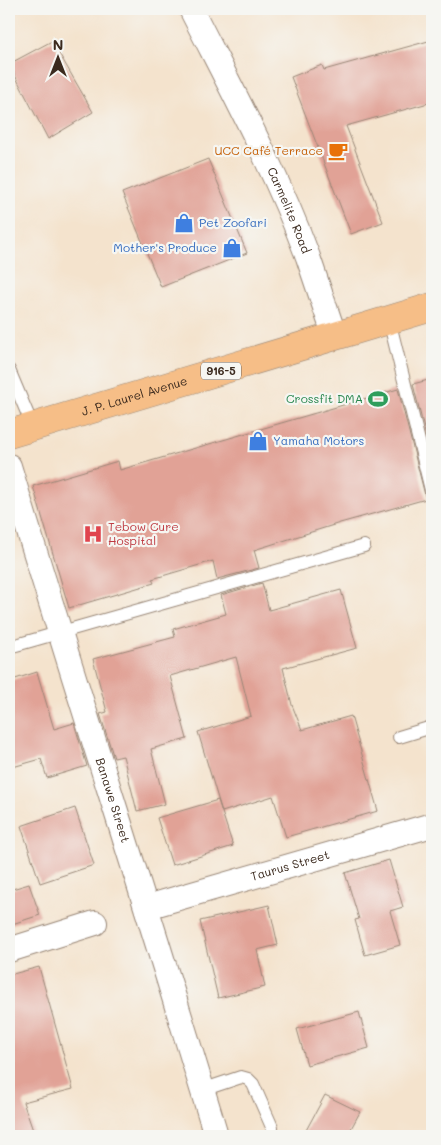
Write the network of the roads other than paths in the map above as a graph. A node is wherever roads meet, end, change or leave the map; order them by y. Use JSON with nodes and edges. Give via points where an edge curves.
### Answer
{"nodes":[{"id":1,"x":191,"y":9,"type":"edge"},
{"id":2,"x":432,"y":308,"type":"edge"},
{"id":3,"x":389,"y":320,"type":"junction"},
{"id":4,"x":335,"y":337,"type":"junction"},
{"id":5,"x":9,"y":370,"type":"edge"},
{"id":6,"x":21,"y":430,"type":"edge"},
{"id":7,"x":9,"y":466,"type":"edge"},
{"id":8,"x":432,"y":494,"type":"edge"},
{"id":9,"x":364,"y":546,"type":"dead end"},
{"id":10,"x":60,"y":634,"type":"junction"},
{"id":11,"x":9,"y":647,"type":"edge"},
{"id":12,"x":432,"y":727,"type":"edge"},
{"id":13,"x":399,"y":737,"type":"dead end"},
{"id":14,"x":432,"y":825,"type":"edge"},
{"id":15,"x":147,"y":907,"type":"junction"},
{"id":16,"x":95,"y":923,"type":"dead end"},
{"id":17,"x":9,"y":950,"type":"edge"},
{"id":18,"x":202,"y":1090,"type":"junction"},
{"id":19,"x":272,"y":1127,"type":"dead end"},
{"id":20,"x":216,"y":1135,"type":"dead end"}],
"edges":[{"from":1,"to":4,"type":"street","name":"Carmelite Road","via":[[280,193],[307,256]]},
{"from":2,"to":3,"type":"main road","name":"J. P. Laurel Avenue","number":"916-5"},
{"from":3,"to":4,"type":"main road","name":"J. P. Laurel Avenue","number":"916-5"},
{"from":3,"to":8,"type":"lane"},
{"from":4,"to":6,"type":"main road","name":"J. P. Laurel Avenue","number":"916-5"},
{"from":5,"to":6,"type":"lane"},
{"from":7,"to":10,"type":"street","name":"Banawe Street"},
{"from":9,"to":10,"type":"lane"},
{"from":10,"to":11,"type":"lane"},
{"from":10,"to":15,"type":"street","name":"Banawe Street"},
{"from":12,"to":13,"type":"lane"},
{"from":14,"to":15,"type":"street","name":"Taurus Street"},
{"from":15,"to":18,"type":"street","name":"Banawe Street"},
{"from":16,"to":17,"type":"street"},
{"from":18,"to":19,"type":"lane","via":[[241,1077],[248,1079]]},
{"from":18,"to":20,"type":"street","name":"Banawe Street"}]}
